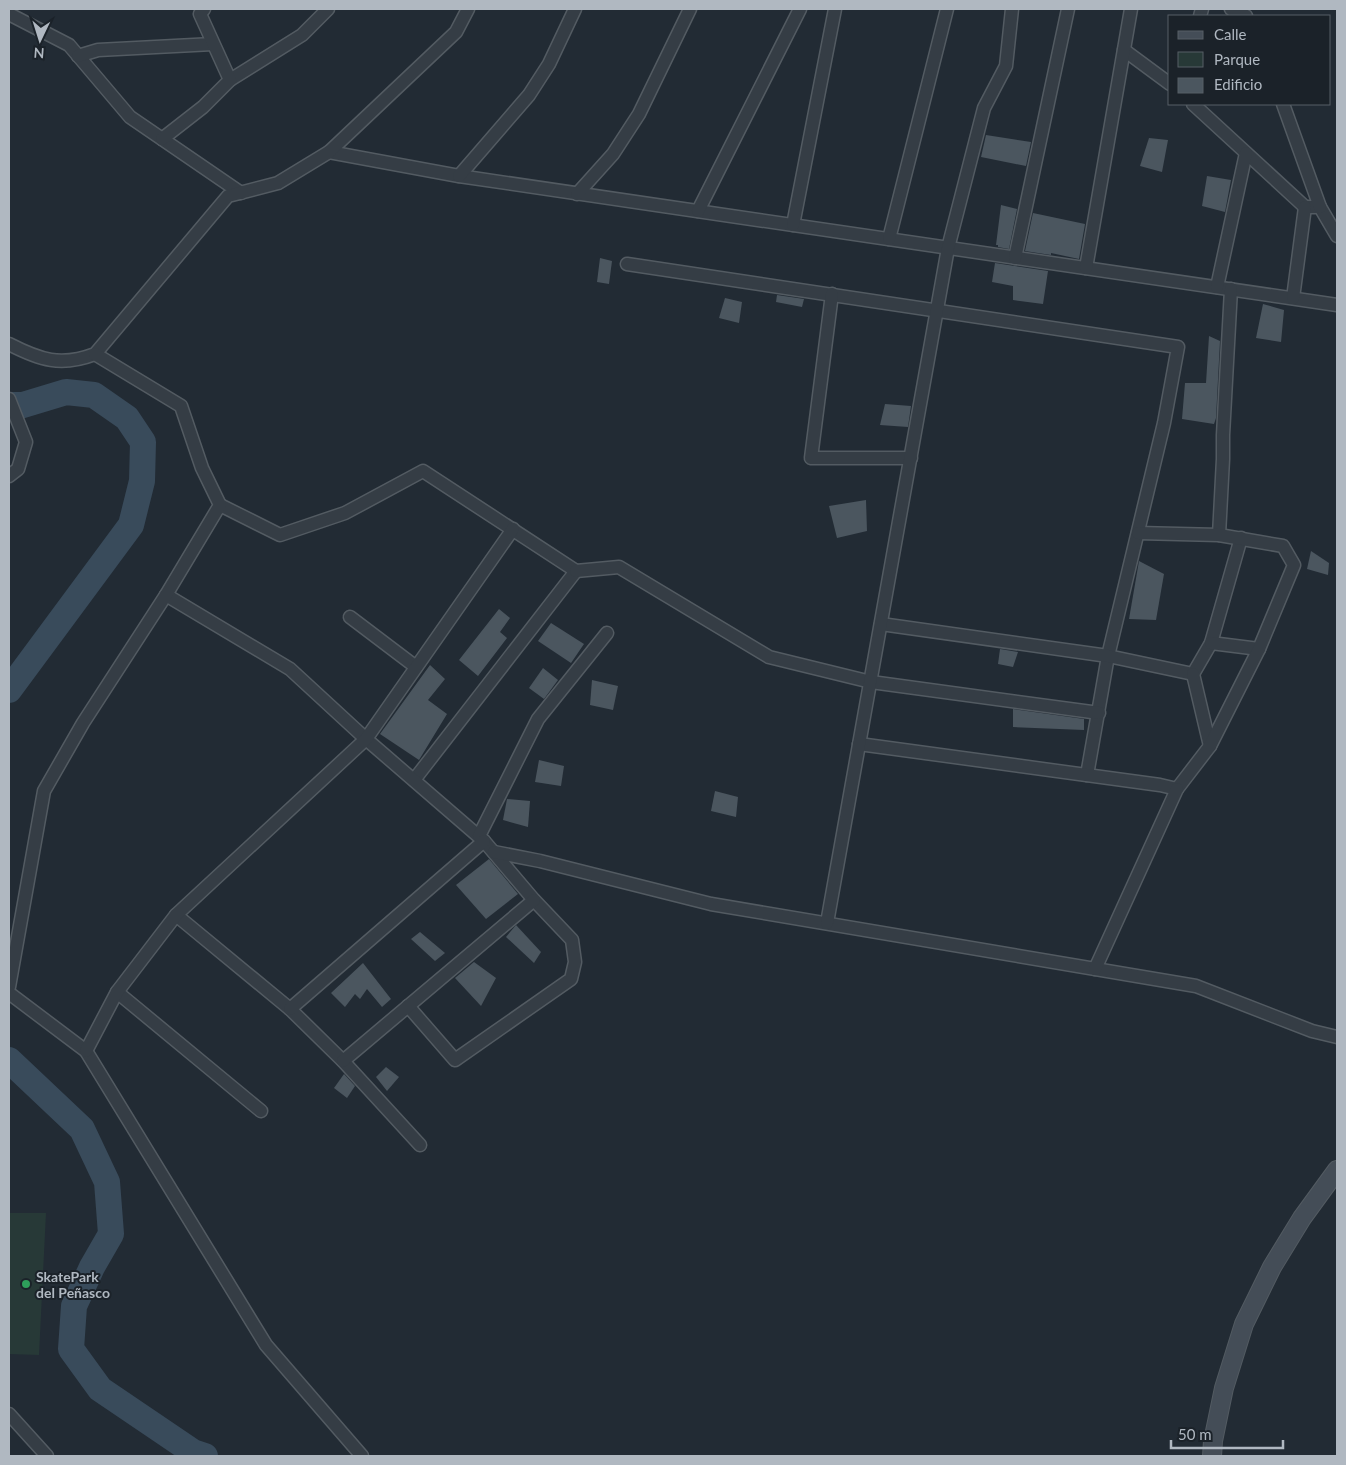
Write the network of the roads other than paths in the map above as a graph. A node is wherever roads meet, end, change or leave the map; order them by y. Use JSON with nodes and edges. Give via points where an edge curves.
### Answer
{"nodes":[{"id":1,"x":204,"y":9,"type":"edge"},
{"id":2,"x":328,"y":9,"type":"edge"},
{"id":3,"x":468,"y":9,"type":"edge"},
{"id":4,"x":575,"y":9,"type":"edge"},
{"id":5,"x":690,"y":9,"type":"edge"},
{"id":6,"x":800,"y":9,"type":"edge"},
{"id":7,"x":835,"y":9,"type":"edge"},
{"id":8,"x":947,"y":9,"type":"edge"},
{"id":9,"x":1012,"y":9,"type":"edge"},
{"id":10,"x":1068,"y":9,"type":"edge"},
{"id":11,"x":1131,"y":9,"type":"edge"},
{"id":12,"x":1231,"y":9,"type":"edge"},
{"id":13,"x":9,"y":14,"type":"edge"},
{"id":14,"x":1244,"y":15,"type":"edge"},
{"id":15,"x":213,"y":44,"type":"junction"},
{"id":16,"x":1124,"y":50,"type":"junction"},
{"id":17,"x":78,"y":56,"type":"junction"},
{"id":18,"x":230,"y":80,"type":"junction"},
{"id":19,"x":1168,"y":83,"type":"edge"},
{"id":20,"x":1194,"y":105,"type":"edge"},
{"id":21,"x":1283,"y":105,"type":"edge"},
{"id":22,"x":162,"y":139,"type":"junction"},
{"id":23,"x":329,"y":152,"type":"junction"},
{"id":24,"x":1246,"y":153,"type":"junction"},
{"id":25,"x":459,"y":176,"type":"junction"},
{"id":26,"x":241,"y":193,"type":"junction"},
{"id":27,"x":577,"y":194,"type":"junction"},
{"id":28,"x":1305,"y":207,"type":"junction"},
{"id":29,"x":1320,"y":207,"type":"junction"},
{"id":30,"x":698,"y":211,"type":"junction"},
{"id":31,"x":793,"y":225,"type":"junction"},
{"id":32,"x":1337,"y":236,"type":"edge"},
{"id":33,"x":889,"y":239,"type":"junction"},
{"id":34,"x":948,"y":248,"type":"junction"},
{"id":35,"x":1015,"y":258,"type":"junction"},
{"id":36,"x":628,"y":264,"type":"dead end"},
{"id":37,"x":1086,"y":268,"type":"junction"},
{"id":38,"x":1217,"y":287,"type":"junction"},
{"id":39,"x":1231,"y":289,"type":"junction"},
{"id":40,"x":832,"y":294,"type":"junction"},
{"id":41,"x":1293,"y":298,"type":"junction"},
{"id":42,"x":1337,"y":305,"type":"edge"},
{"id":43,"x":937,"y":310,"type":"junction"},
{"id":44,"x":9,"y":344,"type":"edge"},
{"id":45,"x":95,"y":354,"type":"junction"},
{"id":46,"x":9,"y":399,"type":"edge"},
{"id":47,"x":910,"y":458,"type":"junction"},
{"id":48,"x":9,"y":476,"type":"edge"},
{"id":49,"x":220,"y":505,"type":"junction"},
{"id":50,"x":513,"y":529,"type":"junction"},
{"id":51,"x":1138,"y":533,"type":"junction"},
{"id":52,"x":1219,"y":535,"type":"junction"},
{"id":53,"x":1241,"y":538,"type":"junction"},
{"id":54,"x":576,"y":571,"type":"junction"},
{"id":55,"x":166,"y":595,"type":"junction"},
{"id":56,"x":350,"y":617,"type":"dead end"},
{"id":57,"x":881,"y":624,"type":"junction"},
{"id":58,"x":607,"y":633,"type":"dead end"},
{"id":59,"x":1211,"y":643,"type":"junction"},
{"id":60,"x":1259,"y":650,"type":"junction"},
{"id":61,"x":1108,"y":656,"type":"junction"},
{"id":62,"x":416,"y":668,"type":"junction"},
{"id":63,"x":1193,"y":674,"type":"junction"},
{"id":64,"x":871,"y":682,"type":"junction"},
{"id":65,"x":1098,"y":713,"type":"junction"},
{"id":66,"x":366,"y":739,"type":"junction"},
{"id":67,"x":859,"y":744,"type":"junction"},
{"id":68,"x":1210,"y":746,"type":"junction"},
{"id":69,"x":1087,"y":775,"type":"junction"},
{"id":70,"x":414,"y":780,"type":"junction"},
{"id":71,"x":1177,"y":789,"type":"junction"},
{"id":72,"x":482,"y":839,"type":"junction"},
{"id":73,"x":494,"y":852,"type":"junction"},
{"id":74,"x":534,"y":900,"type":"junction"},
{"id":75,"x":176,"y":915,"type":"junction"},
{"id":76,"x":828,"y":923,"type":"junction"},
{"id":77,"x":1096,"y":969,"type":"junction"},
{"id":78,"x":9,"y":987,"type":"edge"},
{"id":79,"x":117,"y":992,"type":"junction"},
{"id":80,"x":9,"y":993,"type":"edge"},
{"id":81,"x":408,"y":1006,"type":"junction"},
{"id":82,"x":290,"y":1009,"type":"junction"},
{"id":83,"x":1337,"y":1037,"type":"edge"},
{"id":84,"x":86,"y":1051,"type":"junction"},
{"id":85,"x":343,"y":1061,"type":"junction"},
{"id":86,"x":261,"y":1111,"type":"dead end"},
{"id":87,"x":420,"y":1145,"type":"dead end"},
{"id":88,"x":1337,"y":1170,"type":"edge"},
{"id":89,"x":9,"y":1414,"type":"edge"},
{"id":90,"x":47,"y":1456,"type":"edge"},
{"id":91,"x":362,"y":1456,"type":"edge"},
{"id":92,"x":1212,"y":1456,"type":"edge"}],
"edges":[{"from":1,"to":15,"type":"street","via":[[200,14]]},
{"from":2,"to":18,"type":"street","via":[[302,35]]},
{"from":3,"to":23,"type":"street","via":[[456,32]]},
{"from":4,"to":25,"type":"street","via":[[549,64],[528,95]]},
{"from":5,"to":27,"type":"street","via":[[639,114],[613,154]]},
{"from":6,"to":30,"type":"street"},
{"from":7,"to":31,"type":"street"},
{"from":8,"to":33,"type":"street"},
{"from":9,"to":34,"type":"street","via":[[1006,66],[984,108]]},
{"from":10,"to":35,"type":"street"},
{"from":11,"to":16,"type":"street"},
{"from":12,"to":14,"type":"street"},
{"from":13,"to":17,"type":"street","via":[[69,45]]},
{"from":15,"to":17,"type":"street","via":[[98,50]]},
{"from":15,"to":18,"type":"street"},
{"from":16,"to":19,"type":"street"},
{"from":16,"to":37,"type":"street"},
{"from":17,"to":22,"type":"street","via":[[130,117]]},
{"from":18,"to":22,"type":"street","via":[[203,107]]},
{"from":20,"to":24,"type":"street"},
{"from":21,"to":29,"type":"street"},
{"from":22,"to":26,"type":"street"},
{"from":23,"to":25,"type":"street"},
{"from":23,"to":26,"type":"street","via":[[278,183]]},
{"from":24,"to":28,"type":"street"},
{"from":24,"to":38,"type":"street"},
{"from":25,"to":27,"type":"street"},
{"from":26,"to":45,"type":"street","via":[[228,196]]},
{"from":27,"to":30,"type":"street"},
{"from":28,"to":29,"type":"street"},
{"from":28,"to":41,"type":"street"},
{"from":29,"to":32,"type":"street"},
{"from":30,"to":31,"type":"street"},
{"from":31,"to":33,"type":"street"},
{"from":33,"to":34,"type":"street"},
{"from":34,"to":35,"type":"street"},
{"from":34,"to":43,"type":"street"},
{"from":35,"to":37,"type":"street"},
{"from":36,"to":40,"type":"street"},
{"from":37,"to":38,"type":"street"},
{"from":38,"to":39,"type":"street"},
{"from":39,"to":41,"type":"street"},
{"from":39,"to":52,"type":"street"},
{"from":40,"to":43,"type":"street"},
{"from":40,"to":47,"type":"street","via":[[812,458]]},
{"from":41,"to":42,"type":"street"},
{"from":43,"to":47,"type":"street"},
{"from":43,"to":51,"type":"street","via":[[1178,347]]},
{"from":44,"to":45,"type":"street","via":[[31,356],[56,361]]},
{"from":45,"to":49,"type":"street","via":[[181,406],[202,468]]},
{"from":46,"to":48,"type":"street","via":[[26,442],[18,469]]},
{"from":47,"to":57,"type":"street"},
{"from":49,"to":50,"type":"street","via":[[280,535],[345,513],[423,470]]},
{"from":49,"to":55,"type":"street"},
{"from":50,"to":54,"type":"street"},
{"from":50,"to":62,"type":"street"},
{"from":51,"to":52,"type":"street"},
{"from":51,"to":61,"type":"street"},
{"from":52,"to":53,"type":"street"},
{"from":53,"to":59,"type":"street"},
{"from":53,"to":60,"type":"street","via":[[1283,546],[1294,565]]},
{"from":54,"to":64,"type":"street","via":[[619,567],[769,657]]},
{"from":54,"to":70,"type":"street"},
{"from":55,"to":66,"type":"street","via":[[290,669]]},
{"from":55,"to":78,"type":"street","via":[[83,723],[44,791]]},
{"from":56,"to":62,"type":"street"},
{"from":57,"to":61,"type":"street"},
{"from":57,"to":64,"type":"street"},
{"from":58,"to":72,"type":"street","via":[[538,719]]},
{"from":59,"to":60,"type":"street"},
{"from":59,"to":63,"type":"street"},
{"from":60,"to":68,"type":"street"},
{"from":61,"to":63,"type":"street"},
{"from":61,"to":65,"type":"street"},
{"from":62,"to":66,"type":"street"},
{"from":63,"to":68,"type":"street"},
{"from":64,"to":65,"type":"street"},
{"from":64,"to":67,"type":"street"},
{"from":65,"to":69,"type":"street"},
{"from":66,"to":70,"type":"street"},
{"from":66,"to":75,"type":"street"},
{"from":67,"to":69,"type":"street"},
{"from":67,"to":76,"type":"street"},
{"from":68,"to":71,"type":"street"},
{"from":69,"to":71,"type":"street"},
{"from":70,"to":72,"type":"street"},
{"from":71,"to":77,"type":"street"},
{"from":72,"to":73,"type":"street"},
{"from":72,"to":82,"type":"street"},
{"from":73,"to":74,"type":"street"},
{"from":73,"to":76,"type":"street","via":[[711,904]]},
{"from":74,"to":81,"type":"street"},
{"from":74,"to":81,"type":"street","via":[[572,940],[576,962],[571,979],[455,1060]]},
{"from":75,"to":79,"type":"street"},
{"from":75,"to":82,"type":"street"},
{"from":76,"to":77,"type":"street"},
{"from":77,"to":83,"type":"street","via":[[1196,986],[1312,1031]]},
{"from":79,"to":84,"type":"street"},
{"from":79,"to":86,"type":"street"},
{"from":80,"to":84,"type":"street"},
{"from":81,"to":85,"type":"street"},
{"from":82,"to":85,"type":"street"},
{"from":84,"to":91,"type":"street","via":[[266,1345]]},
{"from":85,"to":87,"type":"street"},
{"from":88,"to":92,"type":"main road","via":[[1272,1267],[1244,1324],[1224,1388]]},
{"from":89,"to":90,"type":"street"}]}
